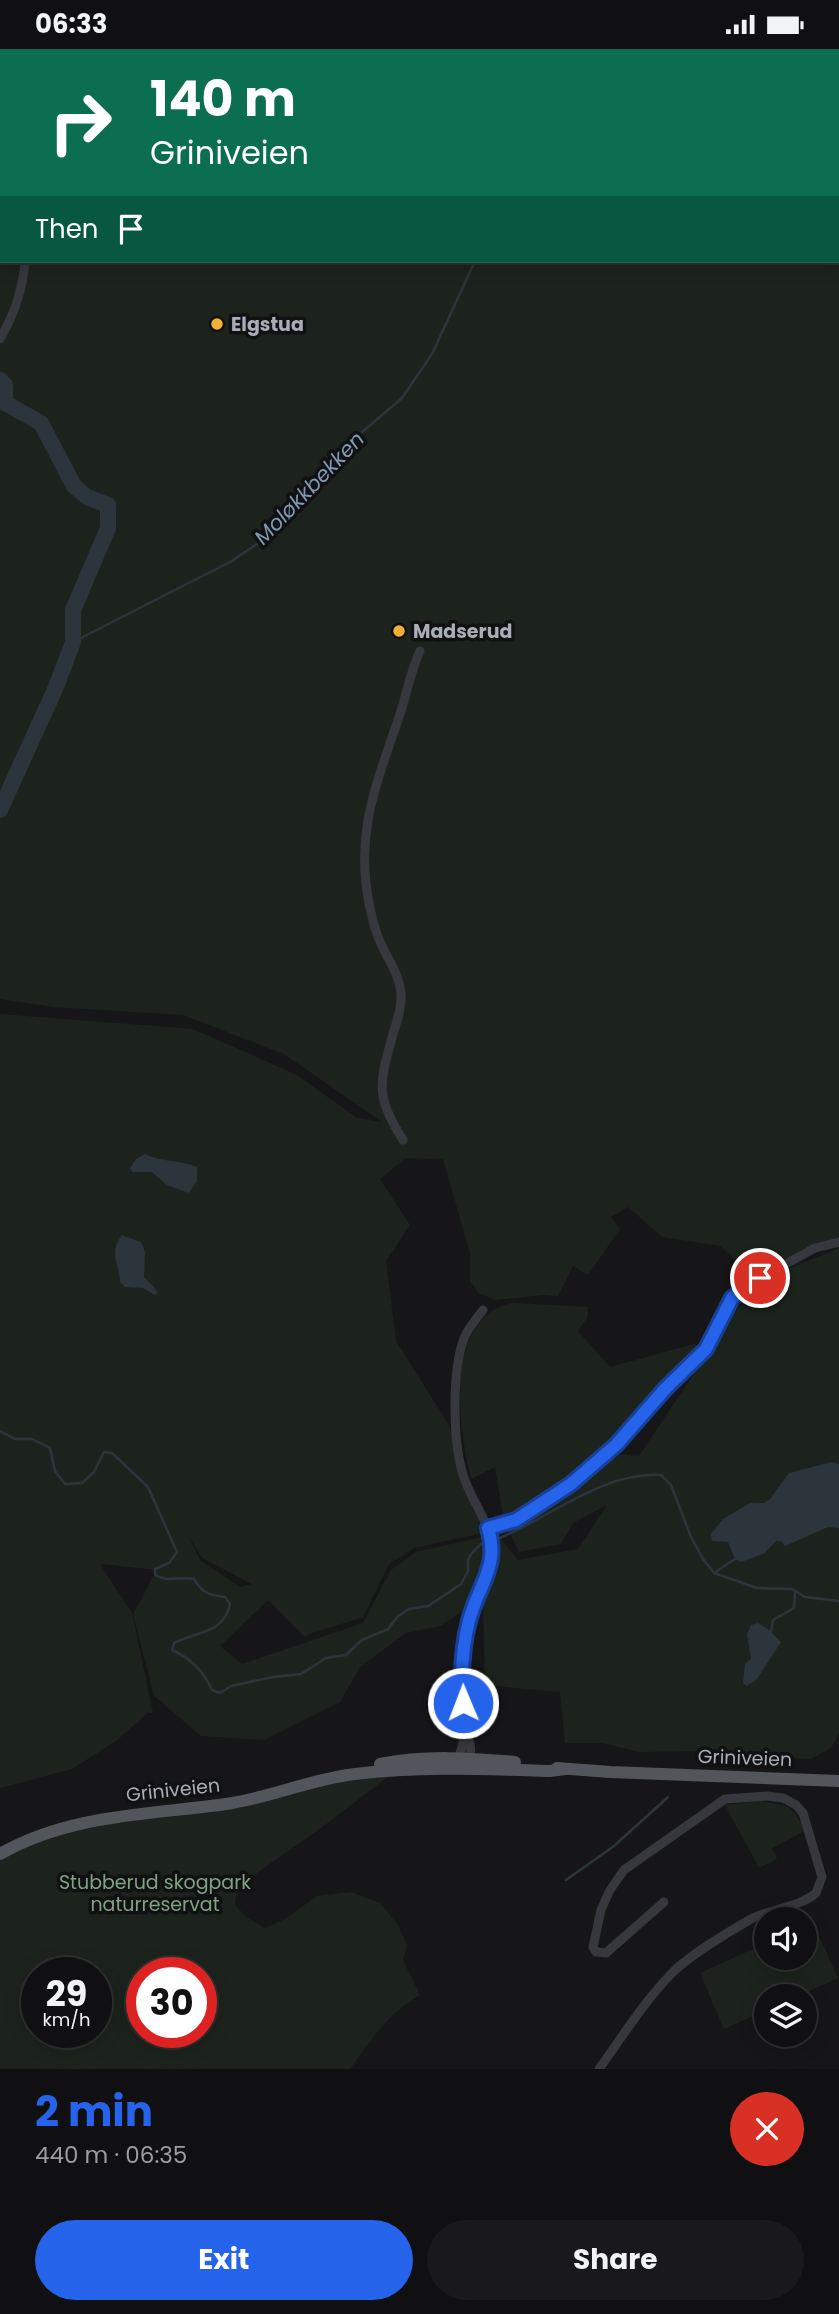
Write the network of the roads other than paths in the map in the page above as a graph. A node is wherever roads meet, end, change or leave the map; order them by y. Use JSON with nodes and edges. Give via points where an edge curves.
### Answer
{"nodes":[{"id":1,"x":25,"y":263,"type":"edge"},
{"id":2,"x":0,"y":339,"type":"edge"},
{"id":3,"x":420,"y":651,"type":"dead end"},
{"id":4,"x":403,"y":1140,"type":"dead end"},
{"id":5,"x":839,"y":1242,"type":"edge"},
{"id":6,"x":483,"y":1310,"type":"dead end"},
{"id":7,"x":490,"y":1536,"type":"junction"},
{"id":8,"x":464,"y":1762,"type":"junction"},
{"id":9,"x":839,"y":1781,"type":"edge"},
{"id":10,"x":0,"y":1854,"type":"edge"},
{"id":11,"x":664,"y":1902,"type":"dead end"},
{"id":12,"x":599,"y":2069,"type":"edge"}],
"edges":[{"from":1,"to":2,"type":"street","via":[[21,289]]},
{"from":3,"to":4,"type":"street","via":[[366,821],[363,851],[377,934],[397,974],[401,995],[382,1078],[382,1098]]},
{"from":5,"to":7,"type":"street","via":[[806,1252],[732,1298],[706,1349],[616,1445],[571,1484]]},
{"from":6,"to":7,"type":"street","via":[[465,1337],[456,1379],[455,1418],[464,1480]]},
{"from":7,"to":8,"type":"street","via":[[493,1558],[469,1622],[461,1679],[470,1743]]},
{"from":8,"to":9,"type":"main road","name":"Griniveien"},
{"from":8,"to":10,"type":"main road","name":"Griniveien","via":[[353,1774],[229,1804],[91,1821],[47,1832]]},
{"from":11,"to":12,"type":"street","via":[[606,1953],[596,1952],[593,1947],[601,1910],[624,1870],[725,1799],[783,1798],[803,1813],[822,1877],[816,1893],[752,1919],[672,1973]]}]}
